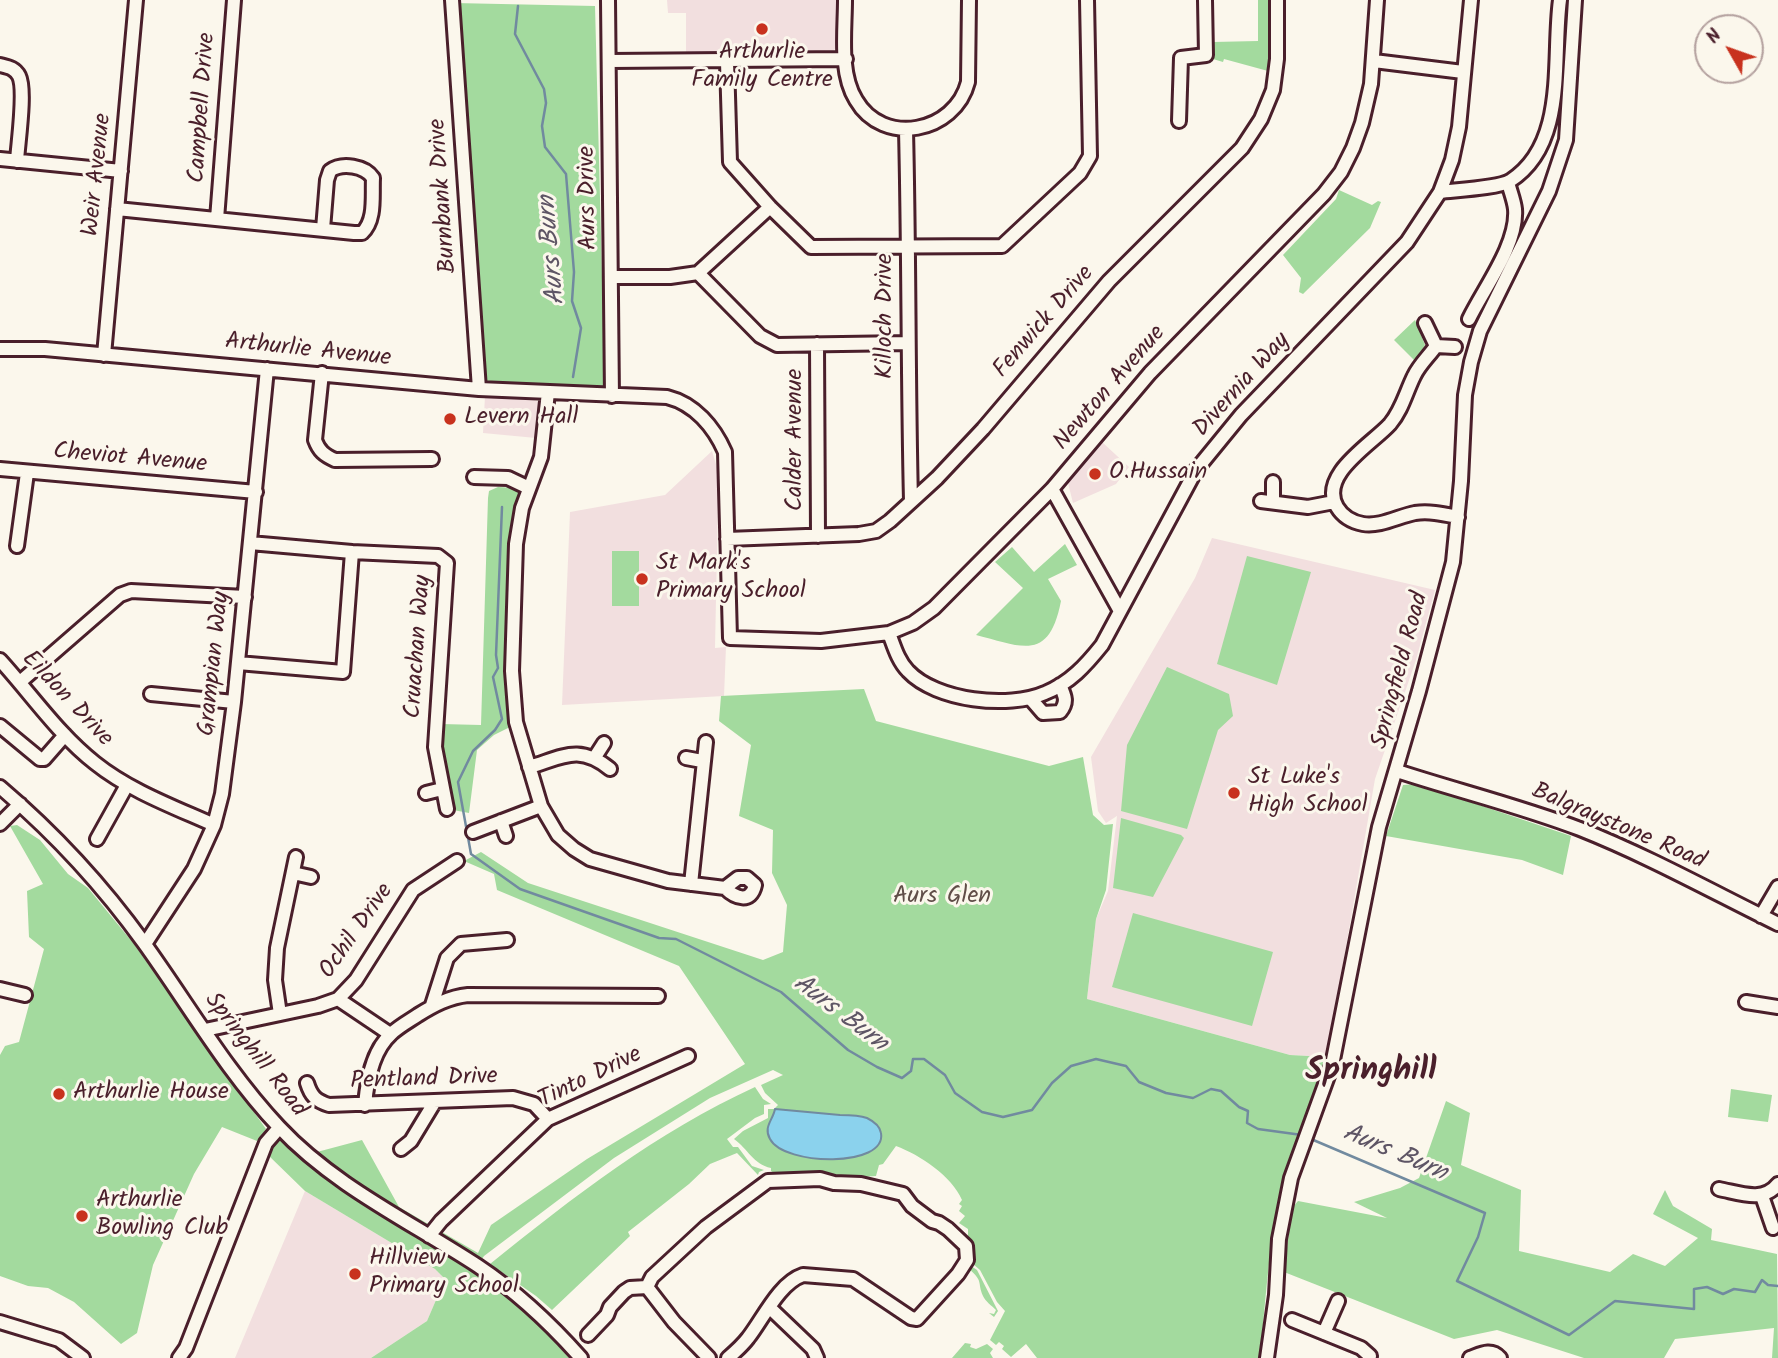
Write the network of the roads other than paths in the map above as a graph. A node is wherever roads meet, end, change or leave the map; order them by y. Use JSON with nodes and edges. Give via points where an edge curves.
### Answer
{"nodes":[{"id":1,"x":136,"y":0,"type":"edge"},
{"id":2,"x":234,"y":0,"type":"edge"},
{"id":3,"x":452,"y":0,"type":"edge"},
{"id":4,"x":608,"y":0,"type":"edge"},
{"id":5,"x":845,"y":0,"type":"edge"},
{"id":6,"x":969,"y":0,"type":"edge"},
{"id":7,"x":1087,"y":0,"type":"edge"},
{"id":8,"x":1205,"y":0,"type":"edge"},
{"id":9,"x":1277,"y":0,"type":"edge"},
{"id":10,"x":1377,"y":0,"type":"edge"},
{"id":11,"x":1471,"y":0,"type":"edge"},
{"id":12,"x":1560,"y":0,"type":"edge"},
{"id":13,"x":1575,"y":0,"type":"edge"},
{"id":14,"x":846,"y":59,"type":"junction"},
{"id":15,"x":610,"y":61,"type":"junction"},
{"id":16,"x":1374,"y":61,"type":"junction"},
{"id":17,"x":727,"y":62,"type":"junction"},
{"id":18,"x":0,"y":65,"type":"edge"},
{"id":19,"x":1463,"y":72,"type":"junction"},
{"id":20,"x":1179,"y":121,"type":"dead end"},
{"id":21,"x":906,"y":130,"type":"junction"},
{"id":22,"x":0,"y":159,"type":"edge"},
{"id":23,"x":17,"y":161,"type":"junction"},
{"id":24,"x":121,"y":172,"type":"junction"},
{"id":25,"x":1508,"y":182,"type":"junction"},
{"id":26,"x":1440,"y":192,"type":"junction"},
{"id":27,"x":770,"y":207,"type":"junction"},
{"id":28,"x":117,"y":209,"type":"junction"},
{"id":29,"x":217,"y":219,"type":"junction"},
{"id":30,"x":323,"y":229,"type":"junction"},
{"id":31,"x":908,"y":246,"type":"junction"},
{"id":32,"x":698,"y":273,"type":"junction"},
{"id":33,"x":611,"y":277,"type":"junction"},
{"id":34,"x":1469,"y":319,"type":"dead end"},
{"id":35,"x":1425,"y":323,"type":"dead end"},
{"id":36,"x":907,"y":343,"type":"junction"},
{"id":37,"x":817,"y":344,"type":"junction"},
{"id":38,"x":1436,"y":346,"type":"junction"},
{"id":39,"x":1455,"y":346,"type":"dead end"},
{"id":40,"x":0,"y":349,"type":"edge"},
{"id":41,"x":104,"y":355,"type":"junction"},
{"id":42,"x":267,"y":369,"type":"junction"},
{"id":43,"x":322,"y":373,"type":"junction"},
{"id":44,"x":479,"y":389,"type":"junction"},
{"id":45,"x":548,"y":392,"type":"junction"},
{"id":46,"x":612,"y":396,"type":"junction"},
{"id":47,"x":432,"y":459,"type":"dead end"},
{"id":48,"x":0,"y":469,"type":"edge"},
{"id":49,"x":27,"y":473,"type":"junction"},
{"id":50,"x":474,"y":477,"type":"dead end"},
{"id":51,"x":1273,"y":482,"type":"dead end"},
{"id":52,"x":528,"y":488,"type":"junction"},
{"id":53,"x":1052,"y":489,"type":"junction"},
{"id":54,"x":256,"y":492,"type":"junction"},
{"id":55,"x":911,"y":501,"type":"junction"},
{"id":56,"x":1334,"y":502,"type":"junction"},
{"id":57,"x":1458,"y":517,"type":"junction"},
{"id":58,"x":818,"y":536,"type":"junction"},
{"id":59,"x":727,"y":539,"type":"junction"},
{"id":60,"x":250,"y":543,"type":"junction"},
{"id":61,"x":17,"y":546,"type":"dead end"},
{"id":62,"x":352,"y":552,"type":"junction"},
{"id":63,"x":245,"y":597,"type":"junction"},
{"id":64,"x":1120,"y":611,"type":"junction"},
{"id":65,"x":889,"y":633,"type":"junction"},
{"id":66,"x":730,"y":638,"type":"joint"},
{"id":67,"x":0,"y":660,"type":"edge"},
{"id":68,"x":238,"y":663,"type":"junction"},
{"id":69,"x":20,"y":682,"type":"junction"},
{"id":70,"x":1060,"y":685,"type":"junction"},
{"id":71,"x":151,"y":694,"type":"dead end"},
{"id":72,"x":1030,"y":698,"type":"junction"},
{"id":73,"x":234,"y":702,"type":"junction"},
{"id":74,"x":0,"y":726,"type":"edge"},
{"id":75,"x":65,"y":735,"type":"junction"},
{"id":76,"x":706,"y":742,"type":"dead end"},
{"id":77,"x":604,"y":743,"type":"dead end"},
{"id":78,"x":595,"y":757,"type":"junction"},
{"id":79,"x":687,"y":758,"type":"dead end"},
{"id":80,"x":702,"y":761,"type":"junction"},
{"id":81,"x":529,"y":767,"type":"junction"},
{"id":82,"x":610,"y":769,"type":"dead end"},
{"id":83,"x":1397,"y":771,"type":"junction"},
{"id":84,"x":127,"y":785,"type":"junction"},
{"id":85,"x":0,"y":787,"type":"edge"},
{"id":86,"x":442,"y":789,"type":"junction"},
{"id":87,"x":426,"y":793,"type":"dead end"},
{"id":88,"x":20,"y":804,"type":"junction"},
{"id":89,"x":541,"y":806,"type":"junction"},
{"id":90,"x":447,"y":809,"type":"dead end"},
{"id":91,"x":501,"y":821,"type":"junction"},
{"id":92,"x":0,"y":824,"type":"edge"},
{"id":93,"x":214,"y":825,"type":"junction"},
{"id":94,"x":473,"y":832,"type":"dead end"},
{"id":95,"x":506,"y":836,"type":"dead end"},
{"id":96,"x":97,"y":839,"type":"dead end"},
{"id":97,"x":296,"y":857,"type":"dead end"},
{"id":98,"x":457,"y":861,"type":"dead end"},
{"id":99,"x":293,"y":873,"type":"junction"},
{"id":100,"x":311,"y":877,"type":"dead end"},
{"id":101,"x":691,"y":884,"type":"junction"},
{"id":102,"x":1778,"y":887,"type":"edge"},
{"id":103,"x":725,"y":888,"type":"dead end"},
{"id":104,"x":1761,"y":916,"type":"junction"},
{"id":105,"x":1778,"y":924,"type":"edge"},
{"id":106,"x":506,"y":940,"type":"dead end"},
{"id":107,"x":145,"y":944,"type":"junction"},
{"id":108,"x":0,"y":989,"type":"edge"},
{"id":109,"x":25,"y":995,"type":"dead end"},
{"id":110,"x":658,"y":996,"type":"dead end"},
{"id":111,"x":338,"y":999,"type":"junction"},
{"id":112,"x":1746,"y":1002,"type":"dead end"},
{"id":113,"x":432,"y":1006,"type":"junction"},
{"id":114,"x":1778,"y":1007,"type":"edge"},
{"id":115,"x":280,"y":1014,"type":"junction"},
{"id":116,"x":205,"y":1030,"type":"junction"},
{"id":117,"x":390,"y":1034,"type":"junction"},
{"id":118,"x":688,"y":1056,"type":"dead end"},
{"id":119,"x":307,"y":1083,"type":"dead end"},
{"id":120,"x":434,"y":1103,"type":"junction"},
{"id":121,"x":365,"y":1105,"type":"junction"},
{"id":122,"x":548,"y":1119,"type":"junction"},
{"id":123,"x":279,"y":1128,"type":"junction"},
{"id":124,"x":401,"y":1149,"type":"dead end"},
{"id":125,"x":1778,"y":1184,"type":"edge"},
{"id":126,"x":1719,"y":1189,"type":"dead end"},
{"id":127,"x":1762,"y":1196,"type":"junction"},
{"id":128,"x":1773,"y":1228,"type":"dead end"},
{"id":129,"x":429,"y":1236,"type":"junction"},
{"id":130,"x":648,"y":1287,"type":"junction"},
{"id":131,"x":1338,"y":1301,"type":"dead end"},
{"id":132,"x":769,"y":1307,"type":"junction"},
{"id":133,"x":1292,"y":1320,"type":"dead end"},
{"id":134,"x":0,"y":1322,"type":"edge"},
{"id":135,"x":1324,"y":1333,"type":"junction"},
{"id":136,"x":588,"y":1335,"type":"dead end"},
{"id":137,"x":1371,"y":1357,"type":"edge"},
{"id":138,"x":83,"y":1358,"type":"edge"},
{"id":139,"x":180,"y":1358,"type":"edge"},
{"id":140,"x":581,"y":1358,"type":"edge"},
{"id":141,"x":709,"y":1358,"type":"edge"},
{"id":142,"x":728,"y":1358,"type":"edge"},
{"id":143,"x":817,"y":1358,"type":"edge"},
{"id":144,"x":1267,"y":1358,"type":"edge"},
{"id":145,"x":1470,"y":1358,"type":"edge"},
{"id":146,"x":1500,"y":1358,"type":"edge"}],
"edges":[{"from":1,"to":24,"type":"street","name":"Weir Avenue"},
{"from":2,"to":29,"type":"street","name":"Campbell Drive"},
{"from":3,"to":44,"type":"street","name":"Burnbank Drive"},
{"from":4,"to":15,"type":"street","name":"Aurs Drive"},
{"from":5,"to":14,"type":"street"},
{"from":6,"to":21,"type":"street","via":[[966,90],[939,121]]},
{"from":7,"to":31,"type":"street","via":[[1090,156],[1086,166],[1002,246]]},
{"from":8,"to":20,"type":"street","via":[[1206,55],[1181,58]]},
{"from":9,"to":55,"type":"street","name":"Fenwick Drive","via":[[1273,90],[1242,148],[1109,281],[983,429]]},
{"from":10,"to":16,"type":"street","name":"Newton Avenue"},
{"from":11,"to":19,"type":"street","name":"Divernia Way"},
{"from":12,"to":25,"type":"street","via":[[1545,137],[1539,151]]},
{"from":13,"to":57,"type":"street","name":"Springfield Road","via":[[1566,139],[1549,191],[1480,331],[1471,362]]},
{"from":14,"to":17,"type":"street"},
{"from":14,"to":21,"type":"street","via":[[849,85],[863,111],[874,120]]},
{"from":15,"to":17,"type":"street"},
{"from":15,"to":33,"type":"street","name":"Aurs Drive"},
{"from":16,"to":19,"type":"street"},
{"from":16,"to":53,"type":"street","name":"Newton Avenue","via":[[1362,123],[1341,172],[1150,373]]},
{"from":17,"to":27,"type":"street","via":[[730,162]]},
{"from":18,"to":23,"type":"street","via":[[13,69],[22,91]]},
{"from":19,"to":26,"type":"street","name":"Divernia Way","via":[[1460,127]]},
{"from":21,"to":31,"type":"street","name":"Killoch Drive"},
{"from":22,"to":23,"type":"street"},
{"from":23,"to":24,"type":"street"},
{"from":24,"to":28,"type":"street","name":"Weir Avenue"},
{"from":25,"to":26,"type":"street"},
{"from":25,"to":34,"type":"street","via":[[1515,209],[1513,232],[1502,258],[1471,302]]},
{"from":26,"to":64,"type":"street","name":"Divernia Way","via":[[1407,242],[1212,449]]},
{"from":27,"to":31,"type":"street","via":[[811,247]]},
{"from":27,"to":32,"type":"street"},
{"from":28,"to":29,"type":"street"},
{"from":28,"to":41,"type":"street","name":"Weir Avenue"},
{"from":29,"to":30,"type":"street"},
{"from":30,"to":30,"type":"street","via":[[362,233],[368,227],[370,173],[340,166],[330,171]]},
{"from":31,"to":36,"type":"street","name":"Killoch Drive"},
{"from":32,"to":33,"type":"street"},
{"from":32,"to":37,"type":"street","via":[[769,343]]},
{"from":33,"to":46,"type":"street","name":"Aurs Drive"},
{"from":35,"to":38,"type":"street"},
{"from":36,"to":37,"type":"street"},
{"from":36,"to":55,"type":"street","name":"Killoch Drive"},
{"from":37,"to":58,"type":"street","name":"Calder Avenue"},
{"from":38,"to":39,"type":"street"},
{"from":38,"to":56,"type":"street","via":[[1415,374],[1391,423],[1337,477]]},
{"from":40,"to":41,"type":"street","name":"Arthurlie Avenue"},
{"from":41,"to":42,"type":"street","name":"Arthurlie Avenue"},
{"from":42,"to":43,"type":"street","name":"Arthurlie Avenue"},
{"from":42,"to":54,"type":"street","name":"Grampian Way"},
{"from":43,"to":44,"type":"street","name":"Arthurlie Avenue"},
{"from":43,"to":47,"type":"street","via":[[315,440],[325,455],[335,460]]},
{"from":44,"to":45,"type":"street","name":"Arthurlie Avenue"},
{"from":45,"to":46,"type":"street","name":"Arthurlie Avenue"},
{"from":45,"to":52,"type":"street","via":[[541,457]]},
{"from":46,"to":59,"type":"street","name":"Arthurlie Avenue","via":[[680,400],[718,435],[725,452]]},
{"from":48,"to":49,"type":"street","name":"Cheviot Avenue"},
{"from":49,"to":54,"type":"street","name":"Cheviot Avenue"},
{"from":49,"to":61,"type":"street"},
{"from":50,"to":52,"type":"street","via":[[508,478]]},
{"from":51,"to":56,"type":"street","via":[[1267,501],[1308,507]]},
{"from":52,"to":81,"type":"street","via":[[516,544],[512,671],[516,722]]},
{"from":53,"to":64,"type":"street"},
{"from":53,"to":65,"type":"street","name":"Newton Avenue","via":[[934,608]]},
{"from":54,"to":60,"type":"street","name":"Grampian Way"},
{"from":55,"to":58,"type":"street","name":"Fenwick Drive","via":[[876,531]]},
{"from":56,"to":57,"type":"street","via":[[1346,519],[1363,524],[1416,513]]},
{"from":57,"to":83,"type":"street","name":"Springfield Road","via":[[1448,587]]},
{"from":58,"to":59,"type":"street","name":"Fenwick Drive"},
{"from":59,"to":66,"type":"street","name":"Arthurlie Avenue"},
{"from":60,"to":62,"type":"street"},
{"from":60,"to":63,"type":"street","name":"Grampian Way"},
{"from":62,"to":68,"type":"street","via":[[343,672]]},
{"from":62,"to":86,"type":"street","name":"Cruachan Way","via":[[438,556],[447,563],[435,738]]},
{"from":63,"to":68,"type":"street","name":"Grampian Way"},
{"from":63,"to":69,"type":"street","via":[[131,590]]},
{"from":64,"to":70,"type":"street","name":"Divernia Way","via":[[1090,660]]},
{"from":65,"to":66,"type":"street","name":"Newton Avenue","via":[[821,641]]},
{"from":65,"to":72,"type":"street","name":"Divernia Way","via":[[907,671],[930,687],[1004,702]]},
{"from":67,"to":69,"type":"street","name":"Eildon Drive"},
{"from":68,"to":73,"type":"street","name":"Grampian Way"},
{"from":69,"to":75,"type":"street","name":"Eildon Drive"},
{"from":70,"to":72,"type":"street","name":"Divernia Way"},
{"from":70,"to":72,"type":"street","via":[[1065,697],[1060,712],[1043,713]]},
{"from":71,"to":73,"type":"street"},
{"from":73,"to":93,"type":"street","name":"Grampian Way"},
{"from":74,"to":75,"type":"street","via":[[40,759]]},
{"from":75,"to":84,"type":"street","name":"Eildon Drive","via":[[96,765]]},
{"from":76,"to":80,"type":"street"},
{"from":77,"to":78,"type":"street"},
{"from":78,"to":81,"type":"street","via":[[571,755]]},
{"from":78,"to":82,"type":"street"},
{"from":79,"to":80,"type":"street"},
{"from":80,"to":101,"type":"street"},
{"from":81,"to":89,"type":"street"},
{"from":83,"to":104,"type":"street","name":"Balgraystone Road","via":[[1583,830]]},
{"from":83,"to":144,"type":"street","name":"Springfield Road","via":[[1379,827],[1332,1065],[1291,1178],[1281,1225]]},
{"from":84,"to":93,"type":"street","name":"Eildon Drive"},
{"from":84,"to":96,"type":"street"},
{"from":85,"to":88,"type":"street","name":"Springhill Road"},
{"from":86,"to":87,"type":"street"},
{"from":86,"to":90,"type":"street","name":"Cruachan Way"},
{"from":88,"to":92,"type":"street"},
{"from":88,"to":107,"type":"street","name":"Springhill Road"},
{"from":89,"to":91,"type":"street"},
{"from":89,"to":101,"type":"street","via":[[558,835],[590,859]]},
{"from":91,"to":94,"type":"street"},
{"from":91,"to":95,"type":"street"},
{"from":93,"to":107,"type":"street","name":"Grampian Way","via":[[194,869]]},
{"from":97,"to":99,"type":"street"},
{"from":98,"to":111,"type":"street","name":"Ochil Drive","via":[[413,890],[356,980]]},
{"from":99,"to":100,"type":"street"},
{"from":99,"to":115,"type":"street","via":[[277,948]]},
{"from":101,"to":103,"type":"street"},
{"from":102,"to":104,"type":"street"},
{"from":104,"to":105,"type":"street","name":"Balgraystone Road"},
{"from":106,"to":113,"type":"street","via":[[461,944],[453,950]]},
{"from":107,"to":116,"type":"street","name":"Springhill Road"},
{"from":108,"to":109,"type":"street"},
{"from":110,"to":113,"type":"street","via":[[468,995]]},
{"from":111,"to":115,"type":"street","name":"Ochil Drive"},
{"from":111,"to":117,"type":"street"},
{"from":112,"to":114,"type":"street"},
{"from":113,"to":117,"type":"street"},
{"from":115,"to":116,"type":"street","name":"Ochil Drive"},
{"from":116,"to":123,"type":"street","name":"Springhill Road"},
{"from":117,"to":121,"type":"street","via":[[367,1081]]},
{"from":118,"to":122,"type":"street","name":"Tinto Drive"},
{"from":119,"to":121,"type":"street","name":"Pentland Drive","via":[[318,1102]]},
{"from":120,"to":121,"type":"street","name":"Pentland Drive"},
{"from":120,"to":122,"type":"street","name":"Pentland Drive","via":[[513,1098],[534,1104]]},
{"from":120,"to":124,"type":"street"},
{"from":122,"to":129,"type":"street","name":"Tinto Drive"},
{"from":123,"to":129,"type":"street","name":"Springhill Road","via":[[333,1174]]},
{"from":123,"to":139,"type":"street","via":[[266,1143]]},
{"from":125,"to":127,"type":"street"},
{"from":126,"to":127,"type":"street"},
{"from":127,"to":128,"type":"street"},
{"from":129,"to":140,"type":"street","name":"Springhill Road","via":[[523,1299]]},
{"from":130,"to":132,"type":"street","via":[[659,1270],[706,1227],[768,1181],[820,1179],[903,1194],[966,1247],[967,1260],[958,1274],[917,1319],[853,1279],[835,1277],[796,1278]]},
{"from":130,"to":136,"type":"street","via":[[624,1292]]},
{"from":130,"to":141,"type":"street"},
{"from":131,"to":135,"type":"street"},
{"from":132,"to":142,"type":"street"},
{"from":132,"to":143,"type":"street"},
{"from":133,"to":135,"type":"street"},
{"from":134,"to":138,"type":"street","via":[[59,1340]]},
{"from":135,"to":137,"type":"street","via":[[1362,1348]]},
{"from":145,"to":146,"type":"street","via":[[1487,1352]]}]}
